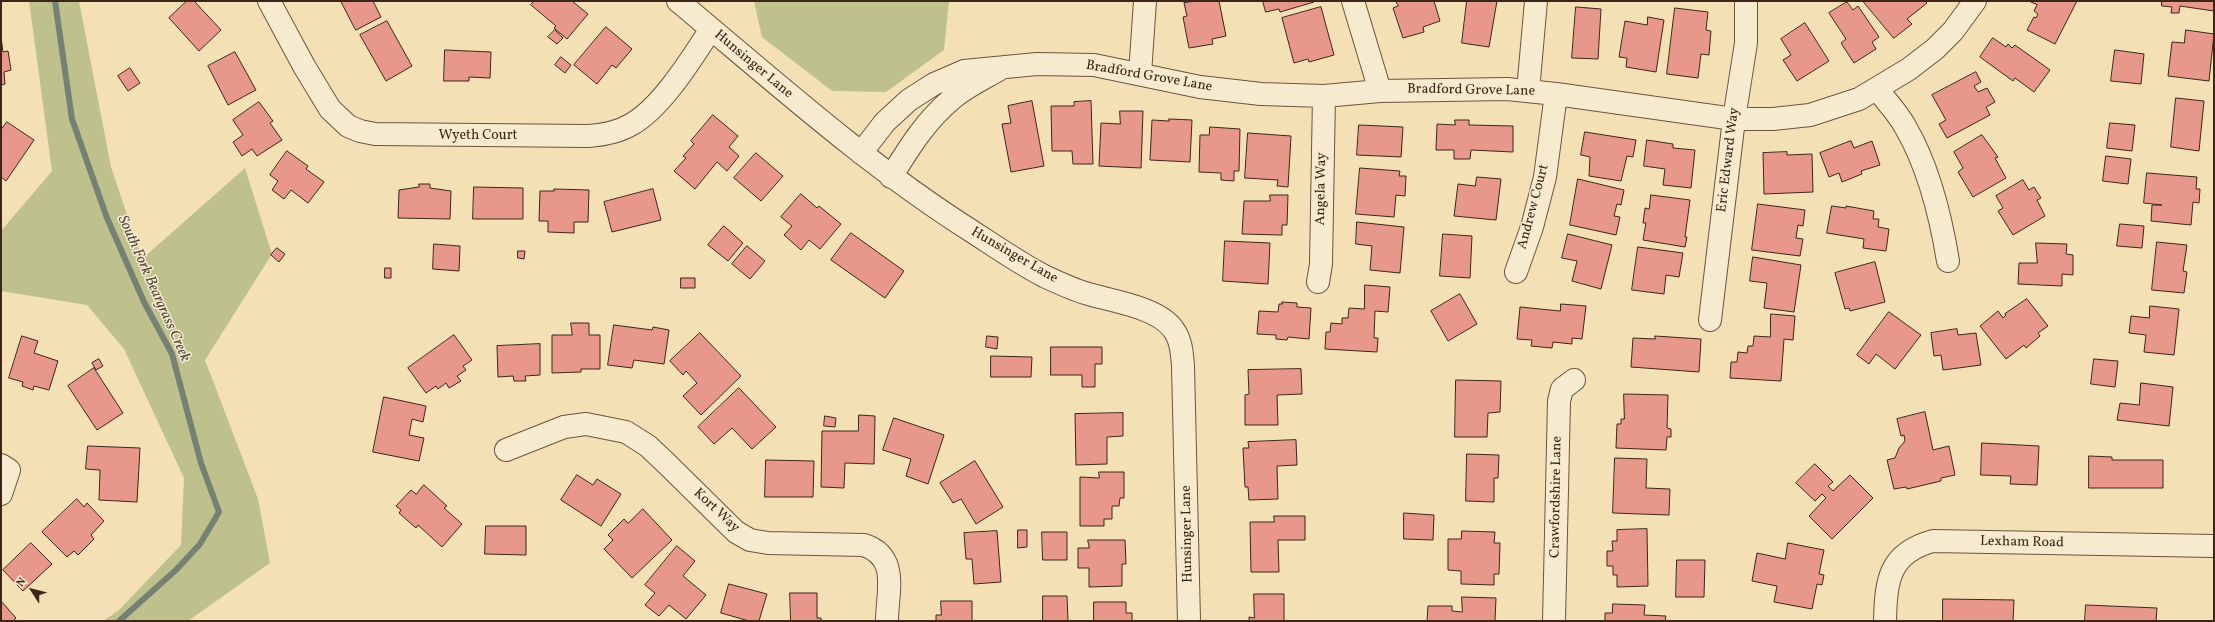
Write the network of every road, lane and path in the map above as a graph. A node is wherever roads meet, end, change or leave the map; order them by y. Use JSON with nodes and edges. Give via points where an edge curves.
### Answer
{"nodes":[{"id":1,"x":269,"y":1,"type":"edge"},
{"id":2,"x":678,"y":1,"type":"edge"},
{"id":3,"x":1145,"y":1,"type":"edge"},
{"id":4,"x":1353,"y":1,"type":"edge"},
{"id":5,"x":1536,"y":1,"type":"edge"},
{"id":6,"x":1746,"y":1,"type":"edge"},
{"id":7,"x":1975,"y":1,"type":"edge"},
{"id":8,"x":711,"y":29,"type":"junction"},
{"id":9,"x":1000,"y":69,"type":"junction"},
{"id":10,"x":1140,"y":74,"type":"junction"},
{"id":11,"x":1877,"y":89,"type":"junction"},
{"id":12,"x":1380,"y":91,"type":"junction"},
{"id":13,"x":1528,"y":91,"type":"junction"},
{"id":14,"x":1556,"y":94,"type":"junction"},
{"id":15,"x":1324,"y":96,"type":"junction"},
{"id":16,"x":1734,"y":119,"type":"junction"},
{"id":17,"x":861,"y":153,"type":"junction"},
{"id":18,"x":891,"y":177,"type":"junction"},
{"id":19,"x":1948,"y":261,"type":"dead end"},
{"id":20,"x":1516,"y":272,"type":"dead end"},
{"id":21,"x":1318,"y":282,"type":"dead end"},
{"id":22,"x":1710,"y":320,"type":"dead end"},
{"id":23,"x":1574,"y":380,"type":"dead end"},
{"id":24,"x":506,"y":450,"type":"dead end"},
{"id":25,"x":1,"y":464,"type":"edge"},
{"id":26,"x":1,"y":494,"type":"edge"},
{"id":27,"x":2214,"y":546,"type":"edge"},
{"id":28,"x":888,"y":621,"type":"edge"},
{"id":29,"x":1189,"y":621,"type":"edge"},
{"id":30,"x":1554,"y":621,"type":"edge"},
{"id":31,"x":1885,"y":621,"type":"edge"}],
"edges":[{"from":1,"to":8,"type":"street","name":"Wyeth Court","via":[[330,109],[348,126],[375,134],[588,136],[618,131],[644,116],[659,100]]},
{"from":2,"to":8,"type":"street","name":"Hunsinger Lane"},
{"from":3,"to":10,"type":"street"},
{"from":4,"to":12,"type":"street"},
{"from":5,"to":13,"type":"street"},
{"from":6,"to":16,"type":"street","name":"Eric Edward Way","via":[[1746,43]]},
{"from":7,"to":11,"type":"street","name":"Bradford Grove Lane","via":[[1953,31],[1935,49],[1909,70]]},
{"from":8,"to":17,"type":"street","name":"Hunsinger Lane"},
{"from":9,"to":10,"type":"street","name":"Bradford Grove Lane","via":[[1037,64],[1072,64],[1094,65]]},
{"from":9,"to":17,"type":"street","name":"Bradford Grove Lane","via":[[979,68],[964,71],[934,84],[909,100],[885,122]]},
{"from":9,"to":18,"type":"street","name":"Bradford Grove Lane","via":[[954,97],[930,119]]},
{"from":10,"to":15,"type":"street","name":"Bradford Grove Lane","via":[[1200,87],[1261,94]]},
{"from":11,"to":16,"type":"street","name":"Bradford Grove Lane","via":[[1859,99],[1810,115],[1773,119]]},
{"from":11,"to":19,"type":"street","via":[[1906,127],[1922,163],[1943,233]]},
{"from":12,"to":13,"type":"street","name":"Bradford Grove Lane"},
{"from":12,"to":15,"type":"street","name":"Bradford Grove Lane"},
{"from":13,"to":14,"type":"street","name":"Bradford Grove Lane"},
{"from":14,"to":16,"type":"street","name":"Bradford Grove Lane"},
{"from":14,"to":20,"type":"street","name":"Andrew Court","via":[[1545,177],[1532,227]]},
{"from":15,"to":21,"type":"street","name":"Angela Way","via":[[1321,264]]},
{"from":16,"to":22,"type":"street","name":"Eric Edward Way"},
{"from":17,"to":18,"type":"street","name":"Hunsinger Lane"},
{"from":18,"to":29,"type":"street","name":"Hunsinger Lane","via":[[952,219],[1045,276],[1084,293],[1148,311],[1167,322],[1174,330],[1180,345],[1183,366]]},
{"from":23,"to":30,"type":"street","name":"Crawfordshire Lane","via":[[1562,389],[1559,401]]},
{"from":24,"to":28,"type":"street","name":"Kort Way","via":[[564,427],[586,424],[626,432],[648,446],[736,532],[750,540],[768,543],[864,545],[873,548],[884,559],[890,571]]},
{"from":25,"to":26,"type":"street","via":[[9,470]]},
{"from":27,"to":31,"type":"street","name":"Lexham Road","via":[[1933,541],[1916,546],[1896,564],[1889,579]]}]}
